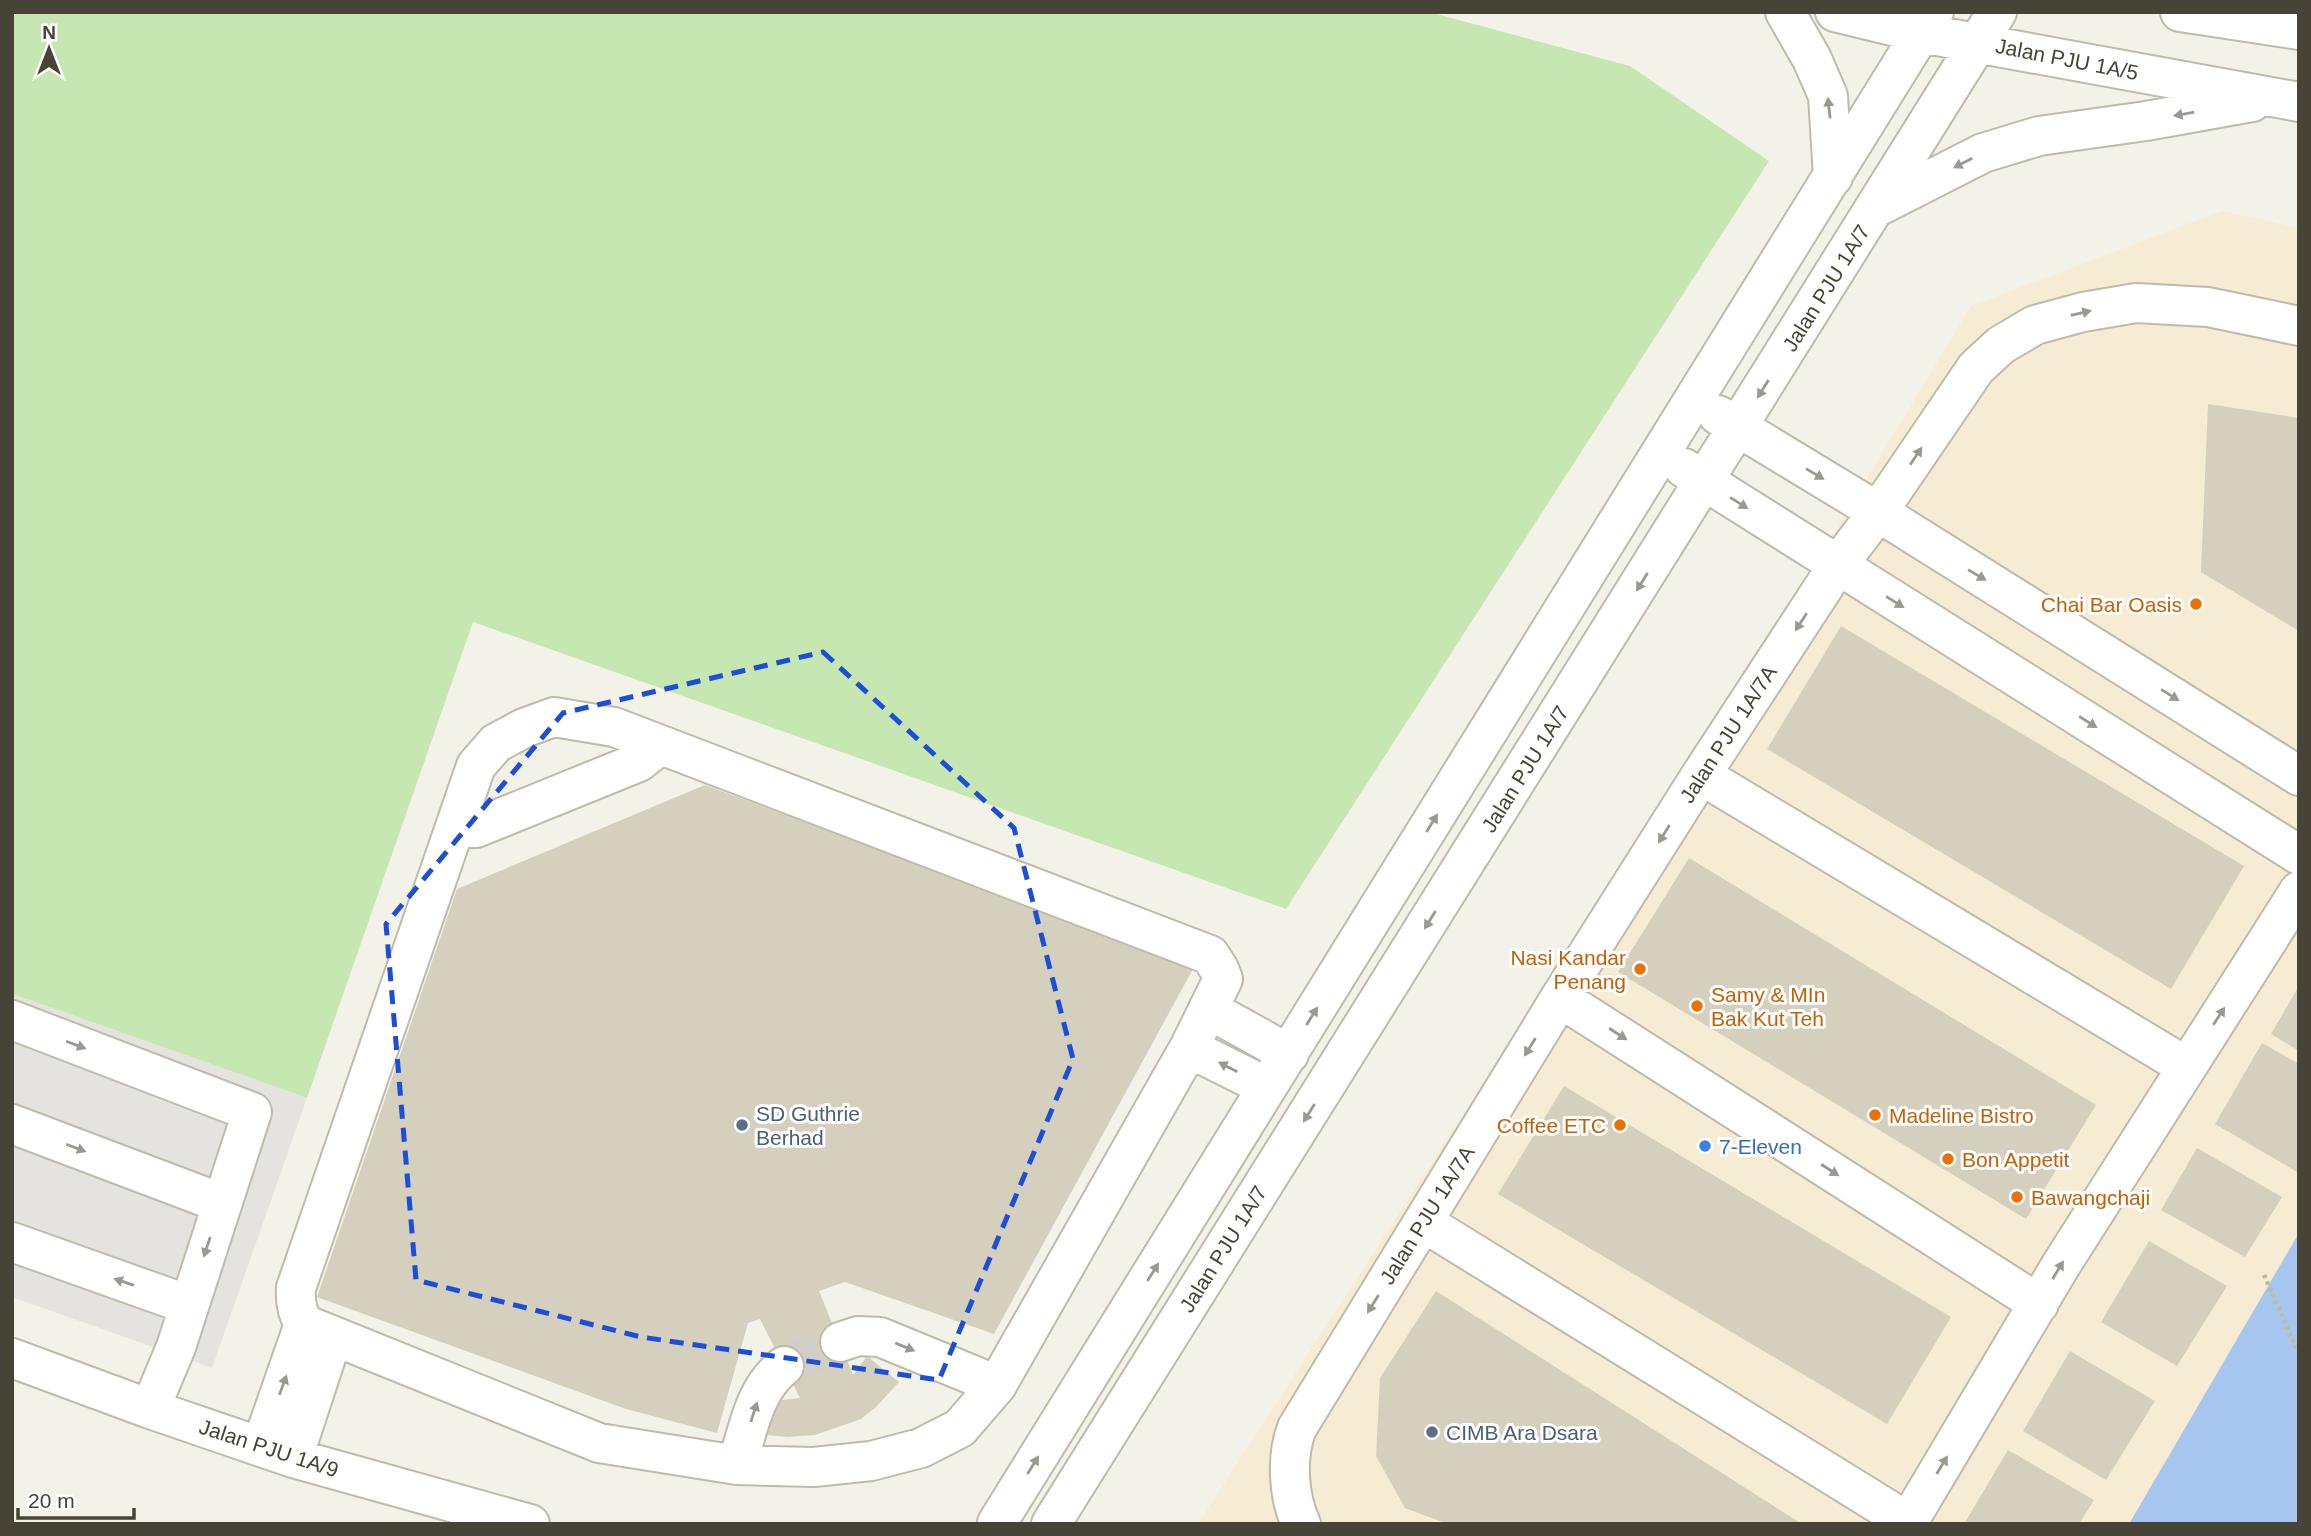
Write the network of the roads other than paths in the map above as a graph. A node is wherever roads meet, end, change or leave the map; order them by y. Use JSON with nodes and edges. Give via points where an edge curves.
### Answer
{"nodes":[{"id":1,"x":1786,"y":12,"type":"edge"},
{"id":2,"x":1835,"y":12,"type":"edge"},
{"id":3,"x":2180,"y":12,"type":"edge"},
{"id":4,"x":1927,"y":23,"type":"edge"},
{"id":5,"x":1988,"y":27,"type":"edge"},
{"id":6,"x":2299,"y":30,"type":"edge"},
{"id":7,"x":2287,"y":100,"type":"edge"},
{"id":8,"x":1833,"y":177,"type":"junction"},
{"id":9,"x":1877,"y":207,"type":"junction"},
{"id":10,"x":2299,"y":326,"type":"edge"},
{"id":11,"x":1694,"y":400,"type":"junction"},
{"id":12,"x":1739,"y":428,"type":"junction"},
{"id":13,"x":1661,"y":453,"type":"junction"},
{"id":14,"x":1705,"y":481,"type":"junction"},
{"id":15,"x":1878,"y":512,"type":"junction"},
{"id":16,"x":1838,"y":565,"type":"junction"},
{"id":17,"x":660,"y":745,"type":"junction"},
{"id":18,"x":1701,"y":775,"type":"junction"},
{"id":19,"x":2299,"y":776,"type":"edge"},
{"id":20,"x":455,"y":828,"type":"junction"},
{"id":21,"x":2299,"y":855,"type":"edge"},
{"id":22,"x":2299,"y":891,"type":"edge"},
{"id":23,"x":1560,"y":998,"type":"junction"},
{"id":24,"x":1208,"y":1009,"type":"junction"},
{"id":25,"x":12,"y":1020,"type":"edge"},
{"id":26,"x":1189,"y":1048,"type":"junction"},
{"id":27,"x":1289,"y":1054,"type":"junction"},
{"id":28,"x":2187,"y":1067,"type":"junction"},
{"id":29,"x":1267,"y":1087,"type":"junction"},
{"id":30,"x":12,"y":1124,"type":"edge"},
{"id":31,"x":221,"y":1203,"type":"junction"},
{"id":32,"x":1423,"y":1222,"type":"junction"},
{"id":33,"x":12,"y":1242,"type":"edge"},
{"id":34,"x":2039,"y":1304,"type":"junction"},
{"id":35,"x":188,"y":1305,"type":"junction"},
{"id":36,"x":319,"y":1330,"type":"junction"},
{"id":37,"x":840,"y":1342,"type":"tunnel mouth"},
{"id":38,"x":12,"y":1358,"type":"edge"},
{"id":39,"x":784,"y":1366,"type":"tunnel mouth"},
{"id":40,"x":997,"y":1385,"type":"junction"},
{"id":41,"x":150,"y":1409,"type":"junction"},
{"id":42,"x":277,"y":1452,"type":"junction"},
{"id":43,"x":737,"y":1465,"type":"junction"},
{"id":44,"x":1907,"y":1523,"type":"edge"},
{"id":45,"x":530,"y":1524,"type":"edge"},
{"id":46,"x":969,"y":1524,"type":"edge"},
{"id":47,"x":997,"y":1524,"type":"edge"},
{"id":48,"x":1051,"y":1524,"type":"edge"},
{"id":49,"x":1301,"y":1524,"type":"edge"}],
"edges":[{"from":8,"to":1,"type":"street","one_way":true,"via":[[1828,96]]},
{"from":2,"to":4,"type":"street","name":"Jalan PJU 1A/5"},
{"from":3,"to":6,"type":"street"},
{"from":4,"to":5,"type":"street","name":"Jalan PJU 1A/5"},
{"from":4,"to":8,"type":"street"},
{"from":5,"to":7,"type":"street","name":"Jalan PJU 1A/5"},
{"from":5,"to":9,"type":"street","name":"Jalan PJU 1A/7"},
{"from":7,"to":9,"type":"street","one_way":true,"via":[[2039,136],[1983,153]]},
{"from":8,"to":11,"type":"street"},
{"from":9,"to":12,"type":"street","name":"Jalan PJU 1A/7","one_way":true},
{"from":15,"to":10,"type":"street","name":"Jalan PJU 1A/7A","one_way":true,"via":[[1976,368],[2001,345],[2035,325],[2136,303],[2208,307]]},
{"from":11,"to":12,"type":"street"},
{"from":11,"to":13,"type":"street"},
{"from":12,"to":14,"type":"street","name":"Jalan PJU 1A/7"},
{"from":12,"to":15,"type":"street","one_way":true},
{"from":13,"to":14,"type":"street"},
{"from":27,"to":13,"type":"street","one_way":true},
{"from":14,"to":16,"type":"street","one_way":true},
{"from":14,"to":48,"type":"street","name":"Jalan PJU 1A/7","one_way":true},
{"from":15,"to":16,"type":"street","name":"Jalan PJU 1A/7A"},
{"from":15,"to":19,"type":"street","one_way":true},
{"from":16,"to":18,"type":"street","name":"Jalan PJU 1A/7A","one_way":true},
{"from":16,"to":21,"type":"street","one_way":true},
{"from":17,"to":20,"type":"street","via":[[639,762],[476,828]]},
{"from":17,"to":20,"type":"street","via":[[614,727],[554,717],[524,728],[496,743],[476,766]]},
{"from":17,"to":24,"type":"street","via":[[1210,955],[1223,979]]},
{"from":18,"to":23,"type":"street","name":"Jalan PJU 1A/7A","one_way":true},
{"from":18,"to":28,"type":"street"},
{"from":20,"to":36,"type":"street","via":[[296,1288],[295,1301]]},
{"from":28,"to":22,"type":"street","one_way":true},
{"from":23,"to":32,"type":"street","name":"Jalan PJU 1A/7A","one_way":true},
{"from":23,"to":34,"type":"street","one_way":true},
{"from":24,"to":26,"type":"street"},
{"from":24,"to":27,"type":"street"},
{"from":25,"to":31,"type":"street","one_way":true,"via":[[252,1112]]},
{"from":29,"to":26,"type":"street","one_way":true},
{"from":26,"to":40,"type":"street"},
{"from":27,"to":29,"type":"street"},
{"from":34,"to":28,"type":"street","one_way":true},
{"from":47,"to":29,"type":"street","one_way":true},
{"from":30,"to":31,"type":"street","one_way":true},
{"from":31,"to":35,"type":"street","one_way":true},
{"from":32,"to":44,"type":"street"},
{"from":32,"to":49,"type":"street","name":"Jalan PJU 1A/7A","one_way":true,"via":[[1290,1444],[1289,1465]]},
{"from":35,"to":33,"type":"street","one_way":true},
{"from":44,"to":34,"type":"street","one_way":true},
{"from":35,"to":41,"type":"street"},
{"from":36,"to":42,"type":"street"},
{"from":36,"to":43,"type":"street","via":[[599,1443]]},
{"from":37,"to":40,"type":"street","one_way":true,"via":[[858,1336],[880,1337]]},
{"from":38,"to":41,"type":"street","name":"Jalan PJU 1A/9"},
{"from":43,"to":39,"type":"street","one_way":true,"via":[[762,1389]]},
{"from":40,"to":43,"type":"street","via":[[960,1428],[921,1448],[871,1461],[814,1467]]},
{"from":41,"to":42,"type":"street","name":"Jalan PJU 1A/9"},
{"from":42,"to":45,"type":"street","name":"Jalan PJU 1A/9"},
{"from":46,"to":47,"type":"street"}]}
